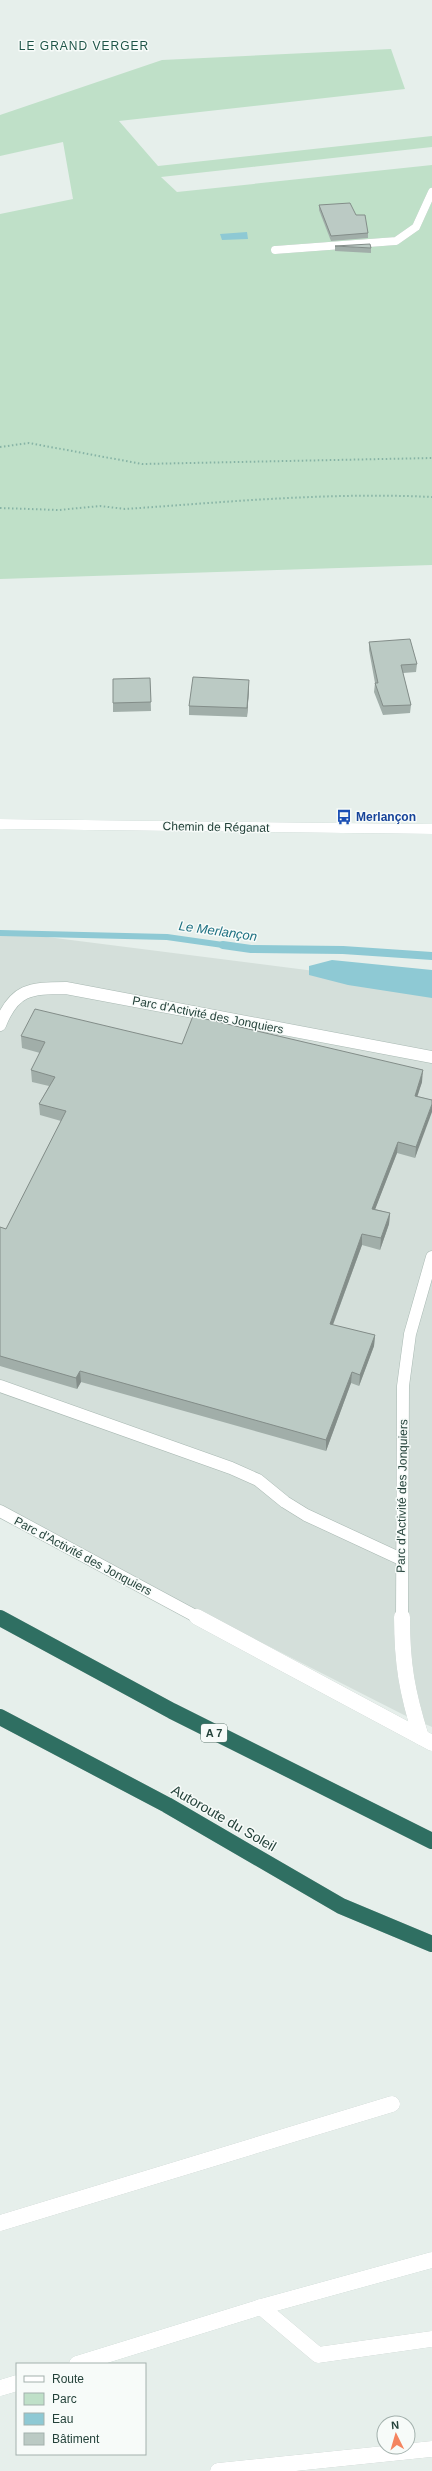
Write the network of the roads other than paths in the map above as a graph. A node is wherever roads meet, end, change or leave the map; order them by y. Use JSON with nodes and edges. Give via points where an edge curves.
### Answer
{"nodes":[{"id":1,"x":432,"y":192,"type":"edge"},
{"id":2,"x":275,"y":250,"type":"dead end"},
{"id":3,"x":0,"y":824,"type":"edge"},
{"id":4,"x":432,"y":830,"type":"edge"},
{"id":5,"x":0,"y":1025,"type":"edge"},
{"id":6,"x":432,"y":1057,"type":"edge"},
{"id":7,"x":432,"y":1257,"type":"edge"},
{"id":8,"x":0,"y":1386,"type":"edge"},
{"id":9,"x":0,"y":1511,"type":"edge"},
{"id":10,"x":401,"y":1559,"type":"junction"},
{"id":11,"x":0,"y":1618,"type":"edge"},
{"id":12,"x":0,"y":1717,"type":"edge"},
{"id":13,"x":426,"y":1740,"type":"edge"},
{"id":14,"x":432,"y":1841,"type":"edge"},
{"id":15,"x":432,"y":1944,"type":"edge"},
{"id":16,"x":392,"y":2104,"type":"dead end"},
{"id":17,"x":0,"y":2223,"type":"edge"},
{"id":18,"x":432,"y":2260,"type":"edge"},
{"id":19,"x":261,"y":2307,"type":"junction"},
{"id":20,"x":432,"y":2339,"type":"edge"},
{"id":21,"x":80,"y":2363,"type":"edge"},
{"id":22,"x":16,"y":2383,"type":"edge"},
{"id":23,"x":0,"y":2388,"type":"edge"},
{"id":24,"x":432,"y":2449,"type":"edge"},
{"id":25,"x":218,"y":2471,"type":"edge"}],
"edges":[{"from":1,"to":2,"type":"street","via":[[417,228],[409,236],[396,241]]},
{"from":3,"to":4,"type":"street","name":"Chemin de Réganat"},
{"from":5,"to":6,"type":"street","name":"Parc d'Activité des Jonquiers","via":[[10,1002],[22,994],[43,988],[66,988]]},
{"from":7,"to":10,"type":"street","name":"Parc d'Activité des Jonquiers","via":[[410,1334],[403,1386]]},
{"from":8,"to":10,"type":"street","via":[[231,1468],[258,1480],[306,1515]]},
{"from":9,"to":13,"type":"street","name":"Parc d'Activité des Jonquiers"},
{"from":10,"to":13,"type":"street","name":"Parc d'Activité des Jonquiers","via":[[402,1657],[408,1695]]},
{"from":11,"to":14,"type":"highway","number":"A 7","via":[[172,1711]]},
{"from":12,"to":15,"type":"highway","name":"Autoroute du Soleil","via":[[168,1805],[341,1906]]},
{"from":16,"to":17,"type":"street"},
{"from":18,"to":19,"type":"street"},
{"from":19,"to":20,"type":"street","via":[[318,2355]]},
{"from":19,"to":21,"type":"street"},
{"from":22,"to":23,"type":"street"},
{"from":24,"to":25,"type":"street"}]}
